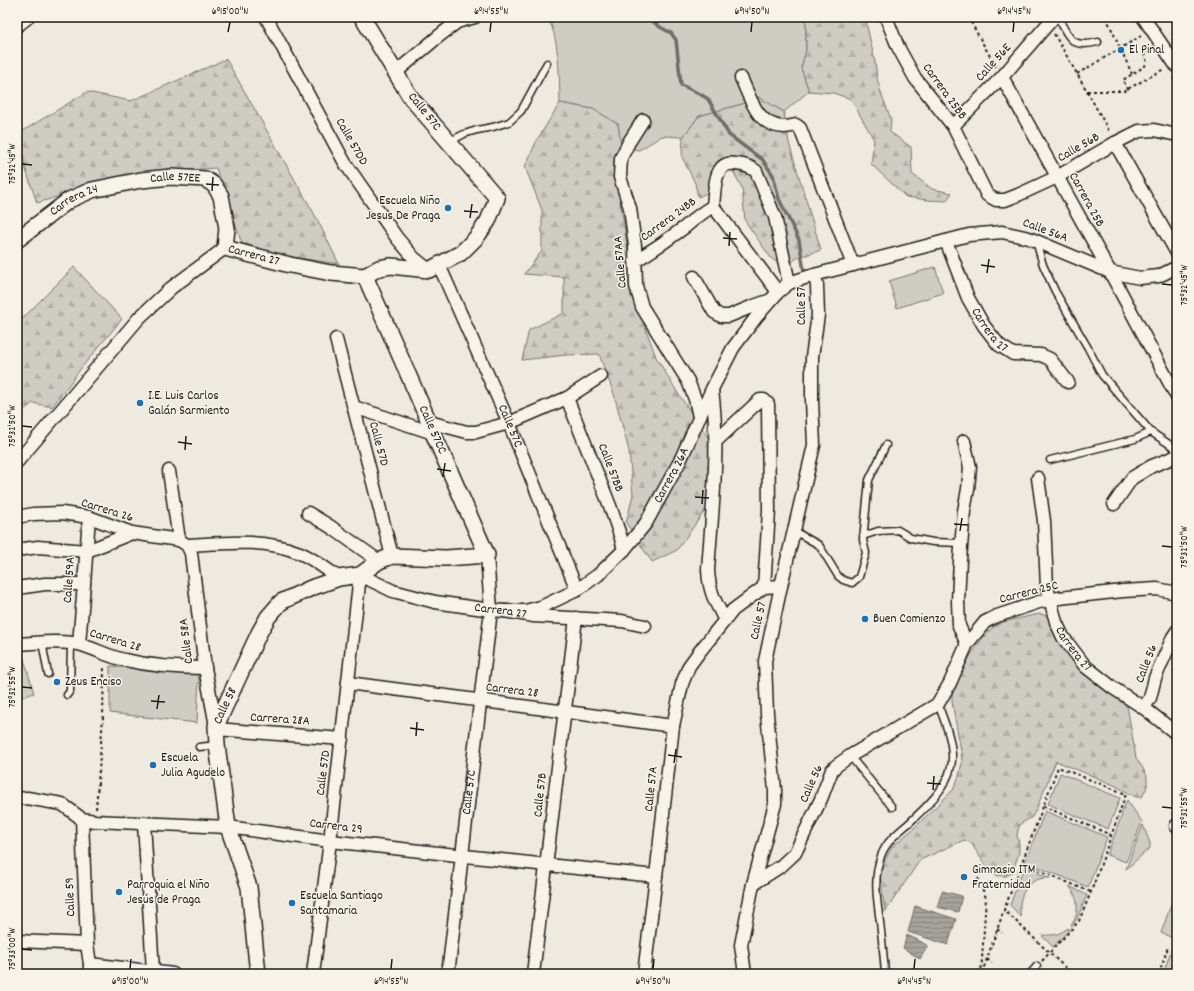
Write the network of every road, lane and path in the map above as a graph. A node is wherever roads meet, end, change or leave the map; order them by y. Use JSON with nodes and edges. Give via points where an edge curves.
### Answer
{"nodes":[{"id":1,"x":26,"y":17,"type":"edge"},
{"id":2,"x":266,"y":17,"type":"edge"},
{"id":3,"x":362,"y":17,"type":"edge"},
{"id":4,"x":475,"y":17,"type":"edge"},
{"id":5,"x":886,"y":17,"type":"edge"},
{"id":6,"x":968,"y":17,"type":"edge"},
{"id":7,"x":1106,"y":17,"type":"edge"},
{"id":8,"x":1143,"y":17,"type":"edge"},
{"id":9,"x":1051,"y":18,"type":"edge"},
{"id":10,"x":1113,"y":23,"type":"dead end"},
{"id":11,"x":17,"y":24,"type":"edge"},
{"id":12,"x":1110,"y":25,"type":"junction"},
{"id":13,"x":1144,"y":34,"type":"dead end"},
{"id":14,"x":1098,"y":42,"type":"dead end"},
{"id":15,"x":1120,"y":48,"type":"junction"},
{"id":16,"x":1153,"y":48,"type":"dead end"},
{"id":17,"x":547,"y":63,"type":"dead end"},
{"id":18,"x":1171,"y":69,"type":"edge"},
{"id":19,"x":395,"y":74,"type":"junction"},
{"id":20,"x":1077,"y":74,"type":"junction"},
{"id":21,"x":1132,"y":74,"type":"junction"},
{"id":22,"x":1002,"y":77,"type":"junction"},
{"id":23,"x":741,"y":78,"type":"dead end"},
{"id":24,"x":1177,"y":83,"type":"edge"},
{"id":25,"x":1128,"y":90,"type":"junction"},
{"id":26,"x":1087,"y":91,"type":"junction"},
{"id":27,"x":643,"y":120,"type":"dead end"},
{"id":28,"x":953,"y":126,"type":"junction"},
{"id":29,"x":1177,"y":135,"type":"edge"},
{"id":30,"x":449,"y":142,"type":"junction"},
{"id":31,"x":1115,"y":143,"type":"junction"},
{"id":32,"x":1057,"y":177,"type":"junction"},
{"id":33,"x":141,"y":180,"type":"joint"},
{"id":34,"x":996,"y":200,"type":"joint"},
{"id":35,"x":713,"y":206,"type":"junction"},
{"id":36,"x":17,"y":240,"type":"edge"},
{"id":37,"x":946,"y":241,"type":"junction"},
{"id":38,"x":1036,"y":241,"type":"junction"},
{"id":39,"x":225,"y":248,"type":"junction"},
{"id":40,"x":1177,"y":254,"type":"edge"},
{"id":41,"x":635,"y":261,"type":"junction"},
{"id":42,"x":853,"y":265,"type":"junction"},
{"id":43,"x":434,"y":267,"type":"junction"},
{"id":44,"x":1177,"y":267,"type":"edge"},
{"id":45,"x":1110,"y":272,"type":"junction"},
{"id":46,"x":814,"y":275,"type":"junction"},
{"id":47,"x":365,"y":276,"type":"junction"},
{"id":48,"x":694,"y":277,"type":"dead end"},
{"id":49,"x":789,"y":283,"type":"junction"},
{"id":50,"x":775,"y":296,"type":"junction"},
{"id":51,"x":336,"y":339,"type":"dead end"},
{"id":52,"x":601,"y":376,"type":"dead end"},
{"id":53,"x":1068,"y":382,"type":"dead end"},
{"id":54,"x":712,"y":389,"type":"junction"},
{"id":55,"x":1177,"y":397,"type":"edge"},
{"id":56,"x":567,"y":398,"type":"junction"},
{"id":57,"x":354,"y":407,"type":"junction"},
{"id":58,"x":699,"y":417,"type":"junction"},
{"id":59,"x":509,"y":424,"type":"junction"},
{"id":60,"x":431,"y":428,"type":"junction"},
{"id":61,"x":1151,"y":432,"type":"junction"},
{"id":62,"x":964,"y":441,"type":"dead end"},
{"id":63,"x":716,"y":442,"type":"junction"},
{"id":64,"x":886,"y":445,"type":"dead end"},
{"id":65,"x":1177,"y":452,"type":"edge"},
{"id":66,"x":1177,"y":456,"type":"edge"},
{"id":67,"x":1050,"y":460,"type":"dead end"},
{"id":68,"x":17,"y":462,"type":"edge"},
{"id":69,"x":169,"y":471,"type":"dead end"},
{"id":70,"x":1038,"y":478,"type":"dead end"},
{"id":71,"x":1114,"y":504,"type":"dead end"},
{"id":72,"x":308,"y":513,"type":"dead end"},
{"id":73,"x":17,"y":517,"type":"edge"},
{"id":74,"x":89,"y":517,"type":"junction"},
{"id":75,"x":794,"y":531,"type":"junction"},
{"id":76,"x":132,"y":533,"type":"junction"},
{"id":77,"x":863,"y":536,"type":"junction"},
{"id":78,"x":961,"y":543,"type":"junction"},
{"id":79,"x":186,"y":546,"type":"junction"},
{"id":80,"x":17,"y":550,"type":"edge"},
{"id":81,"x":624,"y":550,"type":"junction"},
{"id":82,"x":87,"y":551,"type":"junction"},
{"id":83,"x":487,"y":555,"type":"junction"},
{"id":84,"x":386,"y":559,"type":"junction"},
{"id":85,"x":360,"y":575,"type":"junction"},
{"id":86,"x":339,"y":578,"type":"junction"},
{"id":87,"x":84,"y":584,"type":"junction"},
{"id":88,"x":781,"y":586,"type":"junction"},
{"id":89,"x":764,"y":587,"type":"junction"},
{"id":90,"x":17,"y":588,"type":"edge"},
{"id":91,"x":577,"y":590,"type":"junction"},
{"id":92,"x":1177,"y":593,"type":"edge"},
{"id":93,"x":1050,"y":600,"type":"junction"},
{"id":94,"x":491,"y":610,"type":"junction"},
{"id":95,"x":504,"y":610,"type":"junction"},
{"id":96,"x":576,"y":618,"type":"junction"},
{"id":97,"x":725,"y":620,"type":"junction"},
{"id":98,"x":645,"y":626,"type":"dead end"},
{"id":99,"x":1177,"y":631,"type":"edge"},
{"id":100,"x":42,"y":642,"type":"junction"},
{"id":101,"x":17,"y":644,"type":"edge"},
{"id":102,"x":75,"y":644,"type":"junction"},
{"id":103,"x":966,"y":644,"type":"junction"},
{"id":104,"x":105,"y":655,"type":"junction"},
{"id":105,"x":204,"y":668,"type":"junction"},
{"id":106,"x":48,"y":674,"type":"dead end"},
{"id":107,"x":348,"y":683,"type":"junction"},
{"id":108,"x":67,"y":695,"type":"dead end"},
{"id":109,"x":480,"y":702,"type":"junction"},
{"id":110,"x":938,"y":704,"type":"junction"},
{"id":111,"x":1144,"y":708,"type":"junction"},
{"id":112,"x":564,"y":712,"type":"junction"},
{"id":113,"x":673,"y":726,"type":"junction"},
{"id":114,"x":216,"y":728,"type":"junction"},
{"id":115,"x":1177,"y":734,"type":"edge"},
{"id":116,"x":342,"y":739,"type":"junction"},
{"id":117,"x":217,"y":745,"type":"junction"},
{"id":118,"x":199,"y":746,"type":"dead end"},
{"id":119,"x":850,"y":756,"type":"junction"},
{"id":120,"x":17,"y":799,"type":"edge"},
{"id":121,"x":1043,"y":806,"type":"junction"},
{"id":122,"x":892,"y":807,"type":"dead end"},
{"id":123,"x":82,"y":819,"type":"junction"},
{"id":124,"x":95,"y":820,"type":"junction"},
{"id":125,"x":144,"y":822,"type":"junction"},
{"id":126,"x":228,"y":827,"type":"junction"},
{"id":127,"x":1111,"y":835,"type":"junction"},
{"id":128,"x":330,"y":841,"type":"junction"},
{"id":129,"x":461,"y":855,"type":"junction"},
{"id":130,"x":1021,"y":863,"type":"junction"},
{"id":131,"x":547,"y":865,"type":"junction"},
{"id":132,"x":656,"y":876,"type":"junction"},
{"id":133,"x":978,"y":878,"type":"dead end"},
{"id":134,"x":754,"y":884,"type":"junction"},
{"id":135,"x":1091,"y":892,"type":"junction"},
{"id":136,"x":1004,"y":910,"type":"junction"},
{"id":137,"x":997,"y":929,"type":"junction"},
{"id":138,"x":1002,"y":933,"type":"dead end"},
{"id":139,"x":17,"y":941,"type":"edge"},
{"id":140,"x":87,"y":944,"type":"junction"},
{"id":141,"x":1168,"y":947,"type":"dead end"},
{"id":142,"x":1049,"y":953,"type":"junction"},
{"id":143,"x":987,"y":959,"type":"junction"},
{"id":144,"x":992,"y":963,"type":"dead end"},
{"id":145,"x":1037,"y":966,"type":"dead end"},
{"id":146,"x":90,"y":969,"type":"edge"},
{"id":147,"x":152,"y":971,"type":"junction"},
{"id":148,"x":173,"y":974,"type":"edge"},
{"id":149,"x":258,"y":974,"type":"edge"},
{"id":150,"x":313,"y":974,"type":"edge"},
{"id":151,"x":448,"y":974,"type":"edge"},
{"id":152,"x":533,"y":974,"type":"edge"},
{"id":153,"x":644,"y":974,"type":"edge"},
{"id":154,"x":745,"y":974,"type":"edge"},
{"id":155,"x":885,"y":974,"type":"edge"},
{"id":156,"x":982,"y":974,"type":"edge"},
{"id":157,"x":1030,"y":974,"type":"edge"},
{"id":158,"x":1072,"y":974,"type":"edge"},
{"id":159,"x":1159,"y":974,"type":"edge"}],
"edges":[{"from":1,"to":11,"type":"street"},
{"from":2,"to":43,"type":"street","name":"Calle 57DD","via":[[345,163],[397,238],[414,258]]},
{"from":3,"to":19,"type":"street","name":"Calle 57C"},
{"from":4,"to":19,"type":"street","via":[[458,22]]},
{"from":5,"to":28,"type":"street","name":"Carrera 25BB","via":[[898,47],[915,78]]},
{"from":6,"to":22,"type":"path"},
{"from":7,"to":12,"type":"path"},
{"from":8,"to":18,"type":"street"},
{"from":9,"to":14,"type":"lane","via":[[1073,41],[1082,44]]},
{"from":9,"to":20,"type":"path"},
{"from":9,"to":22,"type":"street","name":"Calle 56E"},
{"from":10,"to":12,"type":"path"},
{"from":12,"to":15,"type":"path"},
{"from":13,"to":15,"type":"path"},
{"from":15,"to":20,"type":"path"},
{"from":15,"to":21,"type":"path"},
{"from":16,"to":21,"type":"path","via":[[1144,54],[1147,62],[1145,66]]},
{"from":17,"to":30,"type":"lane","via":[[521,111],[509,122],[464,134]]},
{"from":18,"to":24,"type":"path"},
{"from":18,"to":25,"type":"path"},
{"from":19,"to":30,"type":"street","name":"Calle 57C","via":[[411,98]]},
{"from":20,"to":26,"type":"path"},
{"from":21,"to":25,"type":"path","via":[[1123,80]]},
{"from":22,"to":28,"type":"street","name":"Calle 56E"},
{"from":22,"to":32,"type":"street","name":"Carrera 25B"},
{"from":23,"to":42,"type":"street","via":[[758,113],[767,123],[783,127],[796,125],[800,128]]},
{"from":25,"to":26,"type":"path"},
{"from":26,"to":31,"type":"path"},
{"from":27,"to":41,"type":"street","name":"Calle 57AA","via":[[621,158],[620,171],[630,208]]},
{"from":28,"to":34,"type":"street","name":"Carrera 25BB","via":[[987,195]]},
{"from":29,"to":31,"type":"street","name":"Calle 56B","via":[[1154,130],[1139,131]]},
{"from":30,"to":43,"type":"street","name":"Calle 57C","via":[[497,198],[488,221],[476,238],[461,253]]},
{"from":31,"to":32,"type":"street","name":"Calle 56B"},
{"from":31,"to":40,"type":"street"},
{"from":32,"to":34,"type":"street","name":"Calle 56B","via":[[1005,200]]},
{"from":32,"to":45,"type":"street","name":"Carrera 25B"},
{"from":33,"to":36,"type":"street","name":"Carrera 24","via":[[92,190],[69,200]]},
{"from":33,"to":39,"type":"street","name":"Calle 57EE","via":[[172,177],[204,179],[214,185],[221,196],[227,228]]},
{"from":35,"to":41,"type":"street","name":"Carrera 24BB"},
{"from":35,"to":49,"type":"street","name":"Carrera 24BB","via":[[716,176],[723,165],[729,163],[750,166],[756,172],[775,217]]},
{"from":35,"to":50,"type":"street","name":"Calle 57"},
{"from":37,"to":38,"type":"street","name":"Calle 56A","via":[[969,235],[1002,232]]},
{"from":37,"to":42,"type":"street","name":"Calle 56A"},
{"from":37,"to":53,"type":"street","name":"Carrera 27","via":[[968,298],[984,326],[999,345],[1013,354],[1042,355],[1050,359]]},
{"from":38,"to":45,"type":"street","name":"Calle 56A"},
{"from":38,"to":61,"type":"lane","via":[[1055,291],[1102,376]]},
{"from":39,"to":47,"type":"street","name":"Carrera 27","via":[[290,265]]},
{"from":39,"to":68,"type":"street","name":"Carrera 27","via":[[172,288],[139,318]]},
{"from":41,"to":58,"type":"street","name":"Calle 57AA","via":[[636,286],[642,307],[688,381]]},
{"from":42,"to":46,"type":"street","name":"Calle 56A"},
{"from":43,"to":47,"type":"street","via":[[391,266],[379,268]]},
{"from":43,"to":59,"type":"street","name":"Calle 57C"},
{"from":44,"to":45,"type":"street","name":"Calle 56A","via":[[1159,276],[1140,278]]},
{"from":45,"to":55,"type":"street","name":"Carrera 25B"},
{"from":46,"to":49,"type":"street","name":"Carrera 26A"},
{"from":46,"to":75,"type":"street","name":"Calle 57","via":[[817,284],[818,315],[812,356],[814,445]]},
{"from":47,"to":60,"type":"street","name":"Calle 57CC"},
{"from":48,"to":50,"type":"street","via":[[714,312],[721,316],[729,316]]},
{"from":49,"to":50,"type":"street","name":"Carrera 26A"},
{"from":50,"to":54,"type":"street","name":"Carrera 26A","via":[[733,348]]},
{"from":51,"to":57,"type":"street","name":"Calle 57D"},
{"from":52,"to":56,"type":"street"},
{"from":54,"to":58,"type":"street","name":"Carrera 26A"},
{"from":54,"to":63,"type":"street"},
{"from":56,"to":59,"type":"street"},
{"from":56,"to":81,"type":"street","name":"Calle 57BB","via":[[610,506]]},
{"from":57,"to":60,"type":"street"},
{"from":57,"to":84,"type":"street","name":"Calle 57D"},
{"from":58,"to":81,"type":"street","name":"Carrera 26A","via":[[680,461],[646,523]]},
{"from":59,"to":60,"type":"street","via":[[476,432]]},
{"from":59,"to":91,"type":"street","name":"Calle 57C"},
{"from":60,"to":83,"type":"street","name":"Calle 57CC"},
{"from":61,"to":65,"type":"lane"},
{"from":61,"to":67,"type":"lane","via":[[1135,439]]},
{"from":62,"to":78,"type":"street","via":[[970,467]]},
{"from":63,"to":89,"type":"street","name":"Calle 57","via":[[760,400],[768,404],[769,511]]},
{"from":63,"to":97,"type":"street","via":[[708,583],[714,601]]},
{"from":64,"to":77,"type":"lane","via":[[869,480]]},
{"from":66,"to":71,"type":"street","via":[[1132,478]]},
{"from":69,"to":79,"type":"street","name":"Calle 58A"},
{"from":70,"to":93,"type":"street","name":"Carrera 27"},
{"from":72,"to":84,"type":"street"},
{"from":73,"to":74,"type":"street","name":"Carrera 26","via":[[62,513]]},
{"from":74,"to":76,"type":"street","name":"Carrera 26"},
{"from":74,"to":82,"type":"street","name":"Calle 59A"},
{"from":75,"to":77,"type":"lane","via":[[819,545],[838,576],[852,583],[859,578],[864,564],[866,553]]},
{"from":75,"to":88,"type":"street","name":"Calle 57"},
{"from":76,"to":79,"type":"street","name":"Carrera 26"},
{"from":76,"to":82,"type":"street"},
{"from":77,"to":78,"type":"lane","via":[[878,531],[898,530],[911,538]]},
{"from":78,"to":103,"type":"street","via":[[959,626]]},
{"from":79,"to":86,"type":"street","name":"Carrera 26","via":[[244,542],[283,547],[301,554]]},
{"from":79,"to":105,"type":"street","name":"Calle 58A"},
{"from":80,"to":82,"type":"street","via":[[38,547]]},
{"from":81,"to":91,"type":"street","name":"Carrera 26A","via":[[598,575]]},
{"from":82,"to":87,"type":"street","name":"Calle 59A"},
{"from":83,"to":84,"type":"street"},
{"from":83,"to":94,"type":"street","name":"Calle 57CC"},
{"from":84,"to":85,"type":"street"},
{"from":85,"to":86,"type":"street","name":"Calle 58"},
{"from":85,"to":94,"type":"street","name":"Carrera 27","via":[[393,591],[435,602]]},
{"from":85,"to":107,"type":"street","name":"Calle 57D"},
{"from":86,"to":114,"type":"street","name":"Calle 58","via":[[281,602],[268,617]]},
{"from":87,"to":90,"type":"street","via":[[45,584]]},
{"from":87,"to":102,"type":"street","name":"Calle 59A"},
{"from":88,"to":89,"type":"street"},
{"from":88,"to":134,"type":"street","name":"Calle 57","via":[[765,661],[775,804]]},
{"from":89,"to":97,"type":"street","name":"Calle 57A","via":[[733,610]]},
{"from":91,"to":95,"type":"street","name":"Carrera 26A","via":[[541,607],[525,611]]},
{"from":92,"to":93,"type":"street","name":"Carrera 25C","via":[[1157,589]]},
{"from":93,"to":103,"type":"street","name":"Carrera 25C","via":[[985,622]]},
{"from":93,"to":111,"type":"street","name":"Carrera 27","via":[[1063,637],[1085,666]]},
{"from":94,"to":95,"type":"street","name":"Carrera 27"},
{"from":94,"to":109,"type":"street","name":"Calle 57C"},
{"from":95,"to":96,"type":"street","name":"Carrera 27","via":[[534,616]]},
{"from":96,"to":98,"type":"street","name":"Carrera 27"},
{"from":96,"to":112,"type":"street","name":"Calle 57B"},
{"from":97,"to":113,"type":"street","name":"Calle 57A","via":[[689,666],[682,684]]},
{"from":99,"to":111,"type":"street","name":"Calle 56"},
{"from":100,"to":101,"type":"street","name":"Carrera 28"},
{"from":100,"to":102,"type":"street","name":"Carrera 28"},
{"from":100,"to":106,"type":"lane"},
{"from":102,"to":104,"type":"street","name":"Carrera 28"},
{"from":102,"to":108,"type":"lane","via":[[70,691]]},
{"from":103,"to":110,"type":"street","name":"Carrera 25C"},
{"from":104,"to":105,"type":"street","name":"Carrera 28","via":[[145,664]]},
{"from":104,"to":124,"type":"path"},
{"from":105,"to":114,"type":"street","name":"Calle 58A"},
{"from":107,"to":109,"type":"street","name":"Carrera 28"},
{"from":107,"to":116,"type":"street","name":"Calle 57D"},
{"from":109,"to":112,"type":"street","name":"Carrera 28"},
{"from":109,"to":129,"type":"street","name":"Calle 57C"},
{"from":110,"to":119,"type":"street","name":"Calle 56"},
{"from":110,"to":155,"type":"lane","via":[[953,755],[948,778],[924,808],[890,841],[877,869],[876,888]]},
{"from":111,"to":115,"type":"street","name":"Carrera 27"},
{"from":112,"to":113,"type":"street","name":"Carrera 28"},
{"from":112,"to":131,"type":"street","name":"Calle 57B"},
{"from":113,"to":132,"type":"street","name":"Calle 57A"},
{"from":114,"to":116,"type":"street","name":"Carrera 28A"},
{"from":114,"to":117,"type":"street","name":"Calle 58"},
{"from":116,"to":128,"type":"street","name":"Calle 57D"},
{"from":117,"to":118,"type":"lane"},
{"from":117,"to":126,"type":"street","name":"Calle 58"},
{"from":119,"to":122,"type":"lane"},
{"from":119,"to":134,"type":"street","name":"Calle 56","via":[[832,770],[822,799],[795,853],[782,866]]},
{"from":120,"to":123,"type":"street","via":[[27,798],[62,804]]},
{"from":121,"to":127,"type":"path"},
{"from":121,"to":127,"type":"path","via":[[1058,766],[1126,794]]},
{"from":121,"to":130,"type":"path"},
{"from":123,"to":124,"type":"street","name":"Carrera 29"},
{"from":123,"to":140,"type":"street","name":"Calle 59"},
{"from":124,"to":125,"type":"street","name":"Carrera 29"},
{"from":125,"to":126,"type":"street","name":"Carrera 29"},
{"from":125,"to":147,"type":"street"},
{"from":126,"to":128,"type":"street","name":"Carrera 29"},
{"from":126,"to":149,"type":"street","name":"Calle 58","via":[[248,887]]},
{"from":127,"to":135,"type":"path"},
{"from":128,"to":129,"type":"street","name":"Carrera 29"},
{"from":128,"to":150,"type":"street","name":"Calle 57D"},
{"from":129,"to":131,"type":"street","name":"Carrera 29"},
{"from":129,"to":151,"type":"street","name":"Calle 57C"},
{"from":130,"to":135,"type":"path"},
{"from":130,"to":136,"type":"path"},
{"from":131,"to":132,"type":"street","name":"Carrera 29"},
{"from":131,"to":152,"type":"street","name":"Calle 57B"},
{"from":132,"to":153,"type":"street","name":"Calle 57A"},
{"from":133,"to":156,"type":"path","via":[[986,898]]},
{"from":134,"to":154,"type":"street","name":"Calle 57","via":[[741,945]]},
{"from":135,"to":142,"type":"path","via":[[1079,921]]},
{"from":136,"to":137,"type":"path"},
{"from":136,"to":142,"type":"path"},
{"from":137,"to":138,"type":"path"},
{"from":137,"to":143,"type":"path"},
{"from":139,"to":140,"type":"street"},
{"from":140,"to":146,"type":"street","name":"Calle 59"},
{"from":141,"to":159,"type":"path"},
{"from":142,"to":158,"type":"path"},
{"from":143,"to":144,"type":"path"},
{"from":143,"to":156,"type":"path"},
{"from":145,"to":157,"type":"lane"},
{"from":146,"to":147,"type":"street"},
{"from":147,"to":148,"type":"street"}]}
